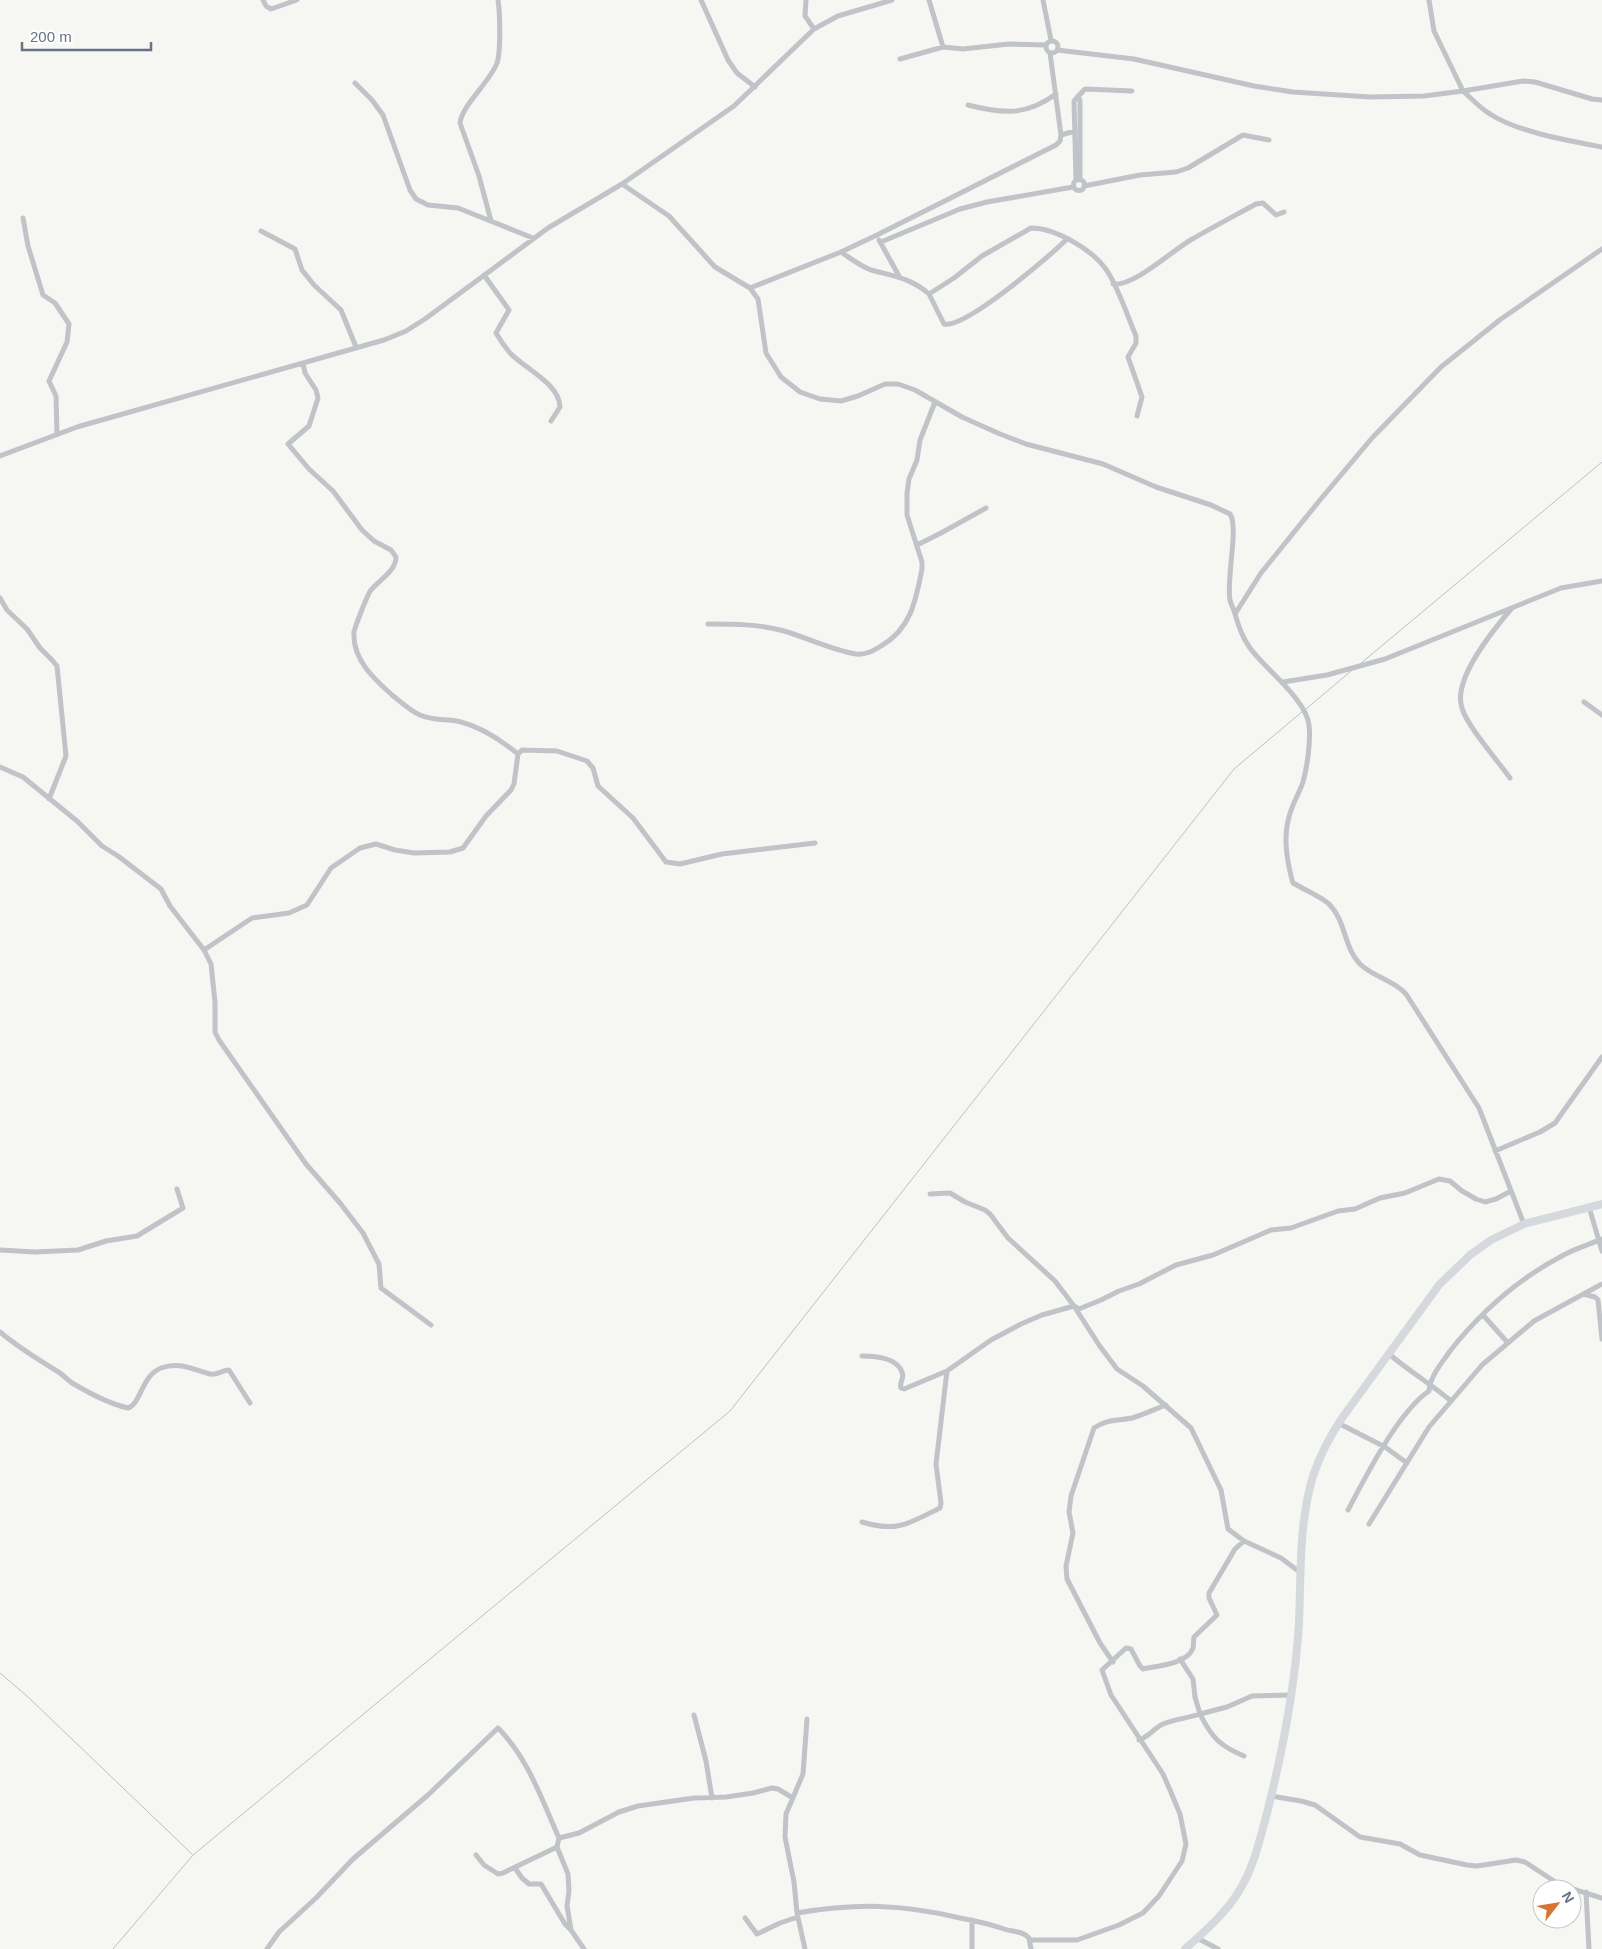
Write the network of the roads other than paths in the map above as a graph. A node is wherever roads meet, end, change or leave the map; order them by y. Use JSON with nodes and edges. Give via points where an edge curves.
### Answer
{"nodes":[{"id":1,"x":263,"y":0,"type":"edge"},
{"id":2,"x":297,"y":0,"type":"edge"},
{"id":3,"x":498,"y":0,"type":"edge"},
{"id":4,"x":701,"y":0,"type":"edge"},
{"id":5,"x":806,"y":0,"type":"edge"},
{"id":6,"x":892,"y":0,"type":"edge"},
{"id":7,"x":929,"y":0,"type":"edge"},
{"id":8,"x":1043,"y":0,"type":"edge"},
{"id":9,"x":1430,"y":0,"type":"edge"},
{"id":10,"x":814,"y":29,"type":"junction"},
{"id":11,"x":1051,"y":40,"type":"junction"},
{"id":12,"x":1046,"y":45,"type":"junction"},
{"id":13,"x":943,"y":47,"type":"junction"},
{"id":14,"x":1057,"y":50,"type":"junction"},
{"id":15,"x":1050,"y":53,"type":"junction"},
{"id":16,"x":900,"y":59,"type":"dead end"},
{"id":17,"x":355,"y":83,"type":"dead end"},
{"id":18,"x":755,"y":87,"type":"junction"},
{"id":19,"x":1132,"y":91,"type":"dead end"},
{"id":20,"x":1463,"y":91,"type":"junction"},
{"id":21,"x":1056,"y":94,"type":"junction"},
{"id":22,"x":1078,"y":96,"type":"junction"},
{"id":23,"x":1602,"y":100,"type":"edge"},
{"id":24,"x":968,"y":105,"type":"dead end"},
{"id":25,"x":1075,"y":131,"type":"junction"},
{"id":26,"x":1061,"y":135,"type":"junction"},
{"id":27,"x":1270,"y":140,"type":"dead end"},
{"id":28,"x":1602,"y":147,"type":"edge"},
{"id":29,"x":1078,"y":180,"type":"junction"},
{"id":30,"x":622,"y":184,"type":"junction"},
{"id":31,"x":1084,"y":186,"type":"junction"},
{"id":32,"x":1073,"y":187,"type":"junction"},
{"id":33,"x":1284,"y":212,"type":"dead end"},
{"id":34,"x":23,"y":218,"type":"dead end"},
{"id":35,"x":492,"y":221,"type":"junction"},
{"id":36,"x":261,"y":231,"type":"dead end"},
{"id":37,"x":877,"y":235,"type":"junction"},
{"id":38,"x":533,"y":238,"type":"junction"},
{"id":39,"x":1067,"y":239,"type":"junction"},
{"id":40,"x":881,"y":242,"type":"junction"},
{"id":41,"x":1602,"y":249,"type":"edge"},
{"id":42,"x":841,"y":252,"type":"junction"},
{"id":43,"x":484,"y":275,"type":"junction"},
{"id":44,"x":900,"y":276,"type":"junction"},
{"id":45,"x":1113,"y":284,"type":"junction"},
{"id":46,"x":750,"y":288,"type":"junction"},
{"id":47,"x":929,"y":294,"type":"junction"},
{"id":48,"x":356,"y":347,"type":"junction"},
{"id":49,"x":303,"y":363,"type":"junction"},
{"id":50,"x":935,"y":402,"type":"junction"},
{"id":51,"x":1137,"y":416,"type":"dead end"},
{"id":52,"x":551,"y":421,"type":"dead end"},
{"id":53,"x":57,"y":435,"type":"junction"},
{"id":54,"x":0,"y":456,"type":"edge"},
{"id":55,"x":986,"y":508,"type":"dead end"},
{"id":56,"x":917,"y":545,"type":"junction"},
{"id":57,"x":1602,"y":581,"type":"edge"},
{"id":58,"x":0,"y":598,"type":"edge"},
{"id":59,"x":1512,"y":608,"type":"junction"},
{"id":60,"x":1235,"y":614,"type":"junction"},
{"id":61,"x":708,"y":624,"type":"dead end"},
{"id":62,"x":1283,"y":682,"type":"junction"},
{"id":63,"x":1584,"y":702,"type":"dead end"},
{"id":64,"x":1602,"y":715,"type":"edge"},
{"id":65,"x":518,"y":754,"type":"junction"},
{"id":66,"x":0,"y":767,"type":"edge"},
{"id":67,"x":1510,"y":778,"type":"dead end"},
{"id":68,"x":49,"y":799,"type":"junction"},
{"id":69,"x":816,"y":843,"type":"dead end"},
{"id":70,"x":204,"y":950,"type":"junction"},
{"id":71,"x":1602,"y":1057,"type":"edge"},
{"id":72,"x":1496,"y":1151,"type":"junction"},
{"id":73,"x":177,"y":1189,"type":"dead end"},
{"id":74,"x":1511,"y":1191,"type":"junction"},
{"id":75,"x":930,"y":1194,"type":"dead end"},
{"id":76,"x":1602,"y":1204,"type":"edge"},
{"id":77,"x":1589,"y":1208,"type":"junction"},
{"id":78,"x":1524,"y":1224,"type":"junction"},
{"id":79,"x":1600,"y":1240,"type":"edge"},
{"id":80,"x":0,"y":1250,"type":"edge"},
{"id":81,"x":1602,"y":1251,"type":"edge"},
{"id":82,"x":1602,"y":1284,"type":"edge"},
{"id":83,"x":1583,"y":1294,"type":"junction"},
{"id":84,"x":1074,"y":1306,"type":"junction"},
{"id":85,"x":1482,"y":1315,"type":"junction"},
{"id":86,"x":431,"y":1325,"type":"dead end"},
{"id":87,"x":0,"y":1332,"type":"edge"},
{"id":88,"x":1602,"y":1339,"type":"edge"},
{"id":89,"x":1508,"y":1343,"type":"junction"},
{"id":90,"x":1389,"y":1354,"type":"junction"},
{"id":91,"x":862,"y":1356,"type":"dead end"},
{"id":92,"x":947,"y":1371,"type":"junction"},
{"id":93,"x":1430,"y":1382,"type":"junction"},
{"id":94,"x":1451,"y":1401,"type":"junction"},
{"id":95,"x":250,"y":1403,"type":"dead end"},
{"id":96,"x":1166,"y":1404,"type":"junction"},
{"id":97,"x":1338,"y":1424,"type":"junction"},
{"id":98,"x":1385,"y":1446,"type":"junction"},
{"id":99,"x":1407,"y":1463,"type":"junction"},
{"id":100,"x":1348,"y":1510,"type":"dead end"},
{"id":101,"x":862,"y":1522,"type":"dead end"},
{"id":102,"x":1369,"y":1524,"type":"dead end"},
{"id":103,"x":1244,"y":1541,"type":"junction"},
{"id":104,"x":1301,"y":1574,"type":"junction"},
{"id":105,"x":1180,"y":1659,"type":"junction"},
{"id":106,"x":1113,"y":1662,"type":"junction"},
{"id":107,"x":1292,"y":1696,"type":"junction"},
{"id":108,"x":1200,"y":1714,"type":"junction"},
{"id":109,"x":694,"y":1715,"type":"dead end"},
{"id":110,"x":807,"y":1719,"type":"dead end"},
{"id":111,"x":1139,"y":1740,"type":"junction"},
{"id":112,"x":1244,"y":1756,"type":"dead end"},
{"id":113,"x":1271,"y":1796,"type":"junction"},
{"id":114,"x":712,"y":1798,"type":"junction"},
{"id":115,"x":793,"y":1798,"type":"junction"},
{"id":116,"x":559,"y":1838,"type":"junction"},
{"id":117,"x":557,"y":1847,"type":"junction"},
{"id":118,"x":476,"y":1855,"type":"dead end"},
{"id":119,"x":515,"y":1868,"type":"junction"},
{"id":120,"x":1586,"y":1892,"type":"junction"},
{"id":121,"x":1602,"y":1898,"type":"edge"},
{"id":122,"x":798,"y":1915,"type":"junction"},
{"id":123,"x":745,"y":1918,"type":"dead end"},
{"id":124,"x":972,"y":1920,"type":"junction"},
{"id":125,"x":571,"y":1930,"type":"junction"},
{"id":126,"x":1197,"y":1938,"type":"junction"},
{"id":127,"x":1030,"y":1940,"type":"junction"},
{"id":128,"x":267,"y":1949,"type":"edge"},
{"id":129,"x":584,"y":1949,"type":"edge"},
{"id":130,"x":805,"y":1949,"type":"edge"},
{"id":131,"x":972,"y":1949,"type":"edge"},
{"id":132,"x":1031,"y":1949,"type":"edge"},
{"id":133,"x":1185,"y":1949,"type":"edge"},
{"id":134,"x":1218,"y":1949,"type":"edge"},
{"id":135,"x":1589,"y":1949,"type":"edge"}],
"edges":[{"from":1,"to":2,"type":"street","via":[[272,9]]},
{"from":3,"to":35,"type":"street","via":[[497,63],[462,114],[460,123]]},
{"from":4,"to":18,"type":"street","via":[[728,60],[737,73]]},
{"from":5,"to":10,"type":"street","via":[[805,16]]},
{"from":6,"to":10,"type":"street","via":[[838,16]]},
{"from":7,"to":13,"type":"street"},
{"from":8,"to":11,"type":"street"},
{"from":9,"to":20,"type":"street","via":[[1434,31]]},
{"from":10,"to":18,"type":"street"},
{"from":11,"to":12,"type":"street"},
{"from":11,"to":14,"type":"street","via":[[1057,44]]},
{"from":12,"to":13,"type":"street"},
{"from":12,"to":15,"type":"street"},
{"from":13,"to":16,"type":"street"},
{"from":14,"to":15,"type":"street"},
{"from":14,"to":20,"type":"street","via":[[1134,59],[1293,92],[1370,97]]},
{"from":15,"to":21,"type":"street"},
{"from":17,"to":35,"type":"street","via":[[383,114],[416,199],[428,205],[458,208]]},
{"from":18,"to":30,"type":"street","via":[[734,106]]},
{"from":19,"to":22,"type":"street","via":[[1085,89]]},
{"from":20,"to":23,"type":"street","via":[[1523,81]]},
{"from":20,"to":28,"type":"street","via":[[1490,115],[1503,121]]},
{"from":21,"to":24,"type":"street","via":[[1032,109],[1014,112]]},
{"from":21,"to":26,"type":"street"},
{"from":22,"to":25,"type":"street","via":[[1074,101]]},
{"from":22,"to":29,"type":"street"},
{"from":25,"to":26,"type":"street"},
{"from":25,"to":29,"type":"street"},
{"from":26,"to":37,"type":"street","via":[[1056,146]]},
{"from":27,"to":31,"type":"street","via":[[1243,135],[1176,172],[1124,177]]},
{"from":29,"to":31,"type":"street"},
{"from":29,"to":32,"type":"street"},
{"from":30,"to":38,"type":"street"},
{"from":30,"to":46,"type":"street","via":[[669,216],[715,267]]},
{"from":31,"to":32,"type":"street","via":[[1079,191]]},
{"from":32,"to":40,"type":"street","via":[[960,209]]},
{"from":33,"to":45,"type":"street","via":[[1276,215],[1262,203],[1256,204],[1188,242],[1157,266],[1123,283]]},
{"from":34,"to":53,"type":"street","via":[[43,295],[55,303],[69,322],[67,342],[49,381],[56,396]]},
{"from":35,"to":38,"type":"street"},
{"from":36,"to":48,"type":"street","via":[[295,249],[302,270],[341,310]]},
{"from":37,"to":40,"type":"street"},
{"from":37,"to":42,"type":"street"},
{"from":38,"to":43,"type":"street"},
{"from":39,"to":45,"type":"street","via":[[1102,265]]},
{"from":39,"to":47,"type":"street","via":[[1034,228],[1027,230],[982,256]]},
{"from":39,"to":47,"type":"street","via":[[989,303],[948,325],[944,324]]},
{"from":40,"to":44,"type":"street"},
{"from":41,"to":60,"type":"street","via":[[1501,319],[1441,367],[1372,438],[1315,506],[1261,573]]},
{"from":42,"to":44,"type":"street","via":[[870,270]]},
{"from":42,"to":46,"type":"street"},
{"from":43,"to":48,"type":"street","via":[[406,331]]},
{"from":43,"to":52,"type":"street","via":[[509,311],[495,333],[510,353],[559,396],[560,407]]},
{"from":44,"to":47,"type":"street"},
{"from":45,"to":51,"type":"street","via":[[1137,340],[1128,357],[1142,397]]},
{"from":46,"to":50,"type":"street","via":[[758,299],[766,353],[781,377],[800,392],[841,401],[891,383],[906,386]]},
{"from":48,"to":49,"type":"street"},
{"from":49,"to":53,"type":"street"},
{"from":49,"to":65,"type":"street","via":[[318,398],[309,426],[288,444],[333,490],[362,530],[396,557],[394,566],[367,596],[356,622],[355,644],[364,666],[372,678],[412,712],[436,721],[463,722]]},
{"from":50,"to":56,"type":"street","via":[[908,483],[906,510]]},
{"from":50,"to":60,"type":"street","via":[[1026,444],[1103,464],[1230,514],[1233,542],[1229,587]]},
{"from":53,"to":54,"type":"street"},
{"from":55,"to":56,"type":"street"},
{"from":56,"to":61,"type":"street","via":[[922,569],[907,622],[872,652],[855,654],[753,625]]},
{"from":57,"to":59,"type":"street","via":[[1568,586]]},
{"from":58,"to":68,"type":"street","via":[[57,666],[66,756]]},
{"from":59,"to":62,"type":"street","via":[[1385,659],[1327,675]]},
{"from":59,"to":67,"type":"street","via":[[1479,649],[1463,684],[1460,701],[1465,715]]},
{"from":60,"to":62,"type":"street","via":[[1246,642]]},
{"from":62,"to":72,"type":"street","via":[[1306,712],[1310,732],[1303,780],[1290,811],[1286,834],[1292,882],[1331,906],[1360,964],[1406,994],[1479,1108]]},
{"from":63,"to":64,"type":"street"},
{"from":65,"to":69,"type":"street","via":[[522,750],[557,751],[587,761],[598,786],[633,818],[666,862],[680,864],[722,854]]},
{"from":65,"to":70,"type":"street","via":[[511,790],[486,816],[463,848],[450,852],[414,853],[376,844],[360,848],[331,868],[307,905],[289,913],[252,918]]},
{"from":66,"to":68,"type":"street","via":[[23,777]]},
{"from":68,"to":70,"type":"street","via":[[102,846],[161,889]]},
{"from":70,"to":86,"type":"street","via":[[213,973],[214,1022],[219,1040],[306,1164],[363,1233],[379,1264],[380,1288]]},
{"from":71,"to":72,"type":"street","via":[[1555,1124]]},
{"from":72,"to":74,"type":"street"},
{"from":73,"to":80,"type":"street","via":[[183,1208],[137,1236],[106,1241],[73,1252]]},
{"from":74,"to":78,"type":"street"},
{"from":74,"to":84,"type":"street","via":[[1486,1202],[1462,1191],[1450,1180],[1439,1179],[1354,1209],[1338,1211],[1291,1228],[1271,1230],[1212,1255],[1176,1265],[1079,1309]]},
{"from":75,"to":84,"type":"street","via":[[950,1193],[985,1210],[1008,1238],[1055,1281]]},
{"from":76,"to":77,"type":"highway"},
{"from":77,"to":78,"type":"highway"},
{"from":77,"to":79,"type":"street"},
{"from":78,"to":90,"type":"highway","via":[[1479,1248],[1450,1273]]},
{"from":79,"to":81,"type":"street"},
{"from":79,"to":85,"type":"street","via":[[1535,1271]]},
{"from":82,"to":83,"type":"street"},
{"from":83,"to":88,"type":"street","via":[[1598,1300]]},
{"from":83,"to":89,"type":"street","via":[[1538,1318]]},
{"from":84,"to":92,"type":"street","via":[[1021,1324],[991,1340]]},
{"from":84,"to":96,"type":"street","via":[[1116,1369]]},
{"from":85,"to":89,"type":"street"},
{"from":85,"to":93,"type":"street","via":[[1456,1344]]},
{"from":87,"to":95,"type":"street","via":[[71,1382],[120,1406],[128,1408],[134,1405],[150,1375],[163,1367],[178,1365],[211,1374],[229,1370]]},
{"from":89,"to":94,"type":"street"},
{"from":90,"to":93,"type":"street","via":[[1407,1370]]},
{"from":90,"to":97,"type":"highway"},
{"from":91,"to":92,"type":"street","via":[[877,1356],[896,1365],[902,1371],[900,1385],[904,1389]]},
{"from":92,"to":101,"type":"street","via":[[936,1464],[940,1508],[902,1526],[874,1526]]},
{"from":93,"to":94,"type":"street"},
{"from":93,"to":98,"type":"street","via":[[1429,1391],[1419,1398]]},
{"from":94,"to":99,"type":"street"},
{"from":96,"to":103,"type":"street","via":[[1191,1428],[1221,1490],[1228,1529]]},
{"from":96,"to":106,"type":"street","via":[[1131,1418],[1102,1422],[1094,1428],[1071,1496],[1069,1512],[1073,1533],[1066,1566],[1067,1580]]},
{"from":97,"to":98,"type":"street"},
{"from":97,"to":104,"type":"highway","via":[[1323,1451],[1310,1486]]},
{"from":98,"to":99,"type":"street"},
{"from":98,"to":100,"type":"street"},
{"from":99,"to":102,"type":"street"},
{"from":103,"to":104,"type":"street","via":[[1281,1558]]},
{"from":103,"to":105,"type":"street","via":[[1235,1549],[1209,1594],[1216,1617],[1196,1633],[1192,1650]]},
{"from":104,"to":107,"type":"highway"},
{"from":105,"to":106,"type":"street","via":[[1170,1665],[1143,1669],[1129,1648],[1123,1649]]},
{"from":105,"to":108,"type":"street","via":[[1193,1679]]},
{"from":106,"to":111,"type":"street","via":[[1103,1668],[1102,1675]]},
{"from":107,"to":108,"type":"street","via":[[1252,1696]]},
{"from":107,"to":113,"type":"highway"},
{"from":108,"to":111,"type":"street","via":[[1165,1723]]},
{"from":108,"to":112,"type":"street","via":[[1222,1746]]},
{"from":109,"to":114,"type":"street"},
{"from":110,"to":115,"type":"street","via":[[803,1774]]},
{"from":111,"to":127,"type":"street","via":[[1163,1774],[1180,1814],[1186,1844],[1182,1861],[1159,1896],[1143,1913],[1076,1940]]},
{"from":113,"to":120,"type":"street","via":[[1315,1805],[1360,1837],[1400,1844],[1420,1855],[1477,1866],[1506,1861],[1525,1862],[1560,1885]]},
{"from":113,"to":126,"type":"highway","via":[[1248,1876],[1239,1893]]},
{"from":114,"to":115,"type":"street","via":[[747,1795],[772,1788]]},
{"from":114,"to":116,"type":"street","via":[[638,1806],[579,1833]]},
{"from":115,"to":122,"type":"street","via":[[786,1814],[785,1837]]},
{"from":116,"to":117,"type":"street"},
{"from":116,"to":128,"type":"street","via":[[523,1761],[512,1742],[498,1728],[428,1795],[352,1859]]},
{"from":117,"to":119,"type":"street"},
{"from":117,"to":125,"type":"street","via":[[568,1874],[570,1891],[567,1906]]},
{"from":118,"to":119,"type":"street","via":[[498,1874]]},
{"from":119,"to":125,"type":"street","via":[[529,1884],[541,1884],[564,1924]]},
{"from":120,"to":121,"type":"street"},
{"from":120,"to":135,"type":"street"},
{"from":122,"to":123,"type":"street","via":[[756,1934]]},
{"from":122,"to":124,"type":"street","via":[[848,1906],[894,1906],[920,1908]]},
{"from":122,"to":130,"type":"street"},
{"from":124,"to":127,"type":"street","via":[[1025,1934]]},
{"from":124,"to":131,"type":"street"},
{"from":125,"to":129,"type":"street"},
{"from":126,"to":133,"type":"highway"},
{"from":126,"to":134,"type":"street"},
{"from":127,"to":132,"type":"street"}]}
